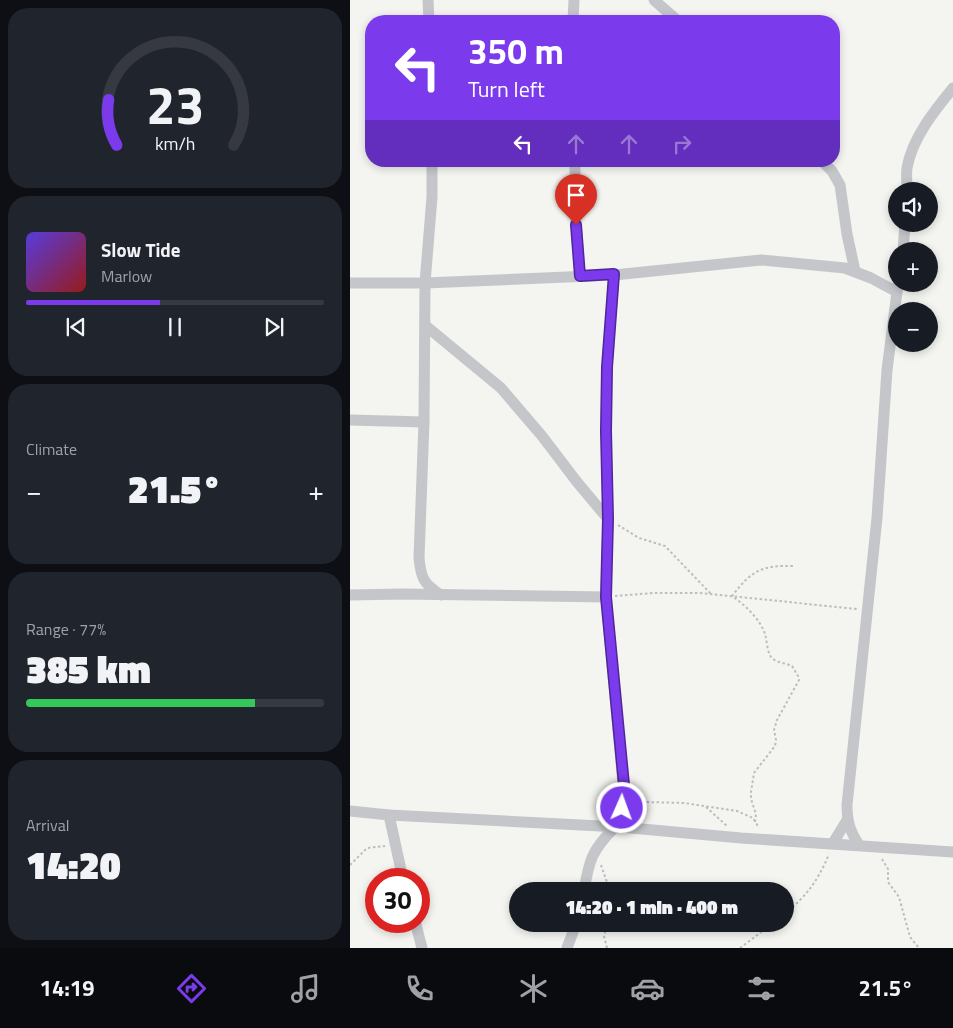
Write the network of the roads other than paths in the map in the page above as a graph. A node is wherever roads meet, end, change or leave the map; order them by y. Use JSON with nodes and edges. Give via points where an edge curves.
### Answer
{"nodes":[{"id":1,"x":428,"y":0,"type":"edge"},
{"id":2,"x":574,"y":0,"type":"edge"},
{"id":3,"x":654,"y":0,"type":"edge"},
{"id":4,"x":429,"y":15,"type":"edge"},
{"id":5,"x":574,"y":15,"type":"edge"},
{"id":6,"x":671,"y":15,"type":"edge"},
{"id":7,"x":953,"y":88,"type":"edge"},
{"id":8,"x":432,"y":167,"type":"edge"},
{"id":9,"x":575,"y":167,"type":"edge"},
{"id":10,"x":828,"y":167,"type":"edge"},
{"id":11,"x":907,"y":182,"type":"edge"},
{"id":12,"x":855,"y":271,"type":"junction"},
{"id":13,"x":614,"y":274,"type":"junction"},
{"id":14,"x":580,"y":276,"type":"junction"},
{"id":15,"x":350,"y":283,"type":"edge"},
{"id":16,"x":425,"y":283,"type":"junction"},
{"id":17,"x":888,"y":284,"type":"edge"},
{"id":18,"x":897,"y":292,"type":"edge"},
{"id":19,"x":426,"y":326,"type":"junction"},
{"id":20,"x":350,"y":420,"type":"edge"},
{"id":21,"x":424,"y":422,"type":"junction"},
{"id":22,"x":608,"y":519,"type":"junction"},
{"id":23,"x":421,"y":576,"type":"junction"},
{"id":24,"x":402,"y":594,"type":"junction"},
{"id":25,"x":350,"y":595,"type":"edge"},
{"id":26,"x":441,"y":596,"type":"junction"},
{"id":27,"x":606,"y":597,"type":"junction"},
{"id":28,"x":350,"y":811,"type":"edge"},
{"id":29,"x":389,"y":815,"type":"junction"},
{"id":30,"x":847,"y":820,"type":"junction"},
{"id":31,"x":617,"y":827,"type":"junction"},
{"id":32,"x":833,"y":843,"type":"junction"},
{"id":33,"x":865,"y":846,"type":"junction"},
{"id":34,"x":953,"y":852,"type":"edge"},
{"id":35,"x":401,"y":868,"type":"edge"},
{"id":36,"x":586,"y":882,"type":"edge"},
{"id":37,"x":573,"y":932,"type":"edge"},
{"id":38,"x":418,"y":933,"type":"edge"},
{"id":39,"x":422,"y":948,"type":"edge"},
{"id":40,"x":567,"y":948,"type":"edge"}],
"edges":[{"from":1,"to":4,"type":"street"},
{"from":2,"to":5,"type":"street"},
{"from":3,"to":6,"type":"street"},
{"from":7,"to":11,"type":"street","via":[[919,136],[907,168]]},
{"from":8,"to":16,"type":"street"},
{"from":9,"to":14,"type":"street"},
{"from":10,"to":12,"type":"street","via":[[840,185]]},
{"from":12,"to":13,"type":"street","via":[[762,260]]},
{"from":12,"to":17,"type":"street"},
{"from":13,"to":14,"type":"street"},
{"from":13,"to":22,"type":"street","via":[[607,367]]},
{"from":14,"to":16,"type":"street"},
{"from":15,"to":16,"type":"street"},
{"from":16,"to":19,"type":"street"},
{"from":18,"to":30,"type":"street"},
{"from":19,"to":21,"type":"street"},
{"from":19,"to":22,"type":"street","via":[[507,395]]},
{"from":20,"to":21,"type":"street"},
{"from":21,"to":23,"type":"street"},
{"from":22,"to":27,"type":"street"},
{"from":23,"to":24,"type":"street"},
{"from":23,"to":26,"type":"street","via":[[428,587]]},
{"from":24,"to":25,"type":"street"},
{"from":24,"to":26,"type":"street"},
{"from":26,"to":27,"type":"street"},
{"from":27,"to":31,"type":"street","via":[[624,785]]},
{"from":28,"to":29,"type":"street"},
{"from":29,"to":31,"type":"street"},
{"from":29,"to":35,"type":"street"},
{"from":30,"to":32,"type":"street"},
{"from":30,"to":33,"type":"street","via":[[851,833]]},
{"from":31,"to":32,"type":"street"},
{"from":31,"to":36,"type":"street","via":[[600,842],[591,857]]},
{"from":32,"to":33,"type":"street"},
{"from":33,"to":34,"type":"street"},
{"from":37,"to":40,"type":"street"},
{"from":38,"to":39,"type":"street"}]}
